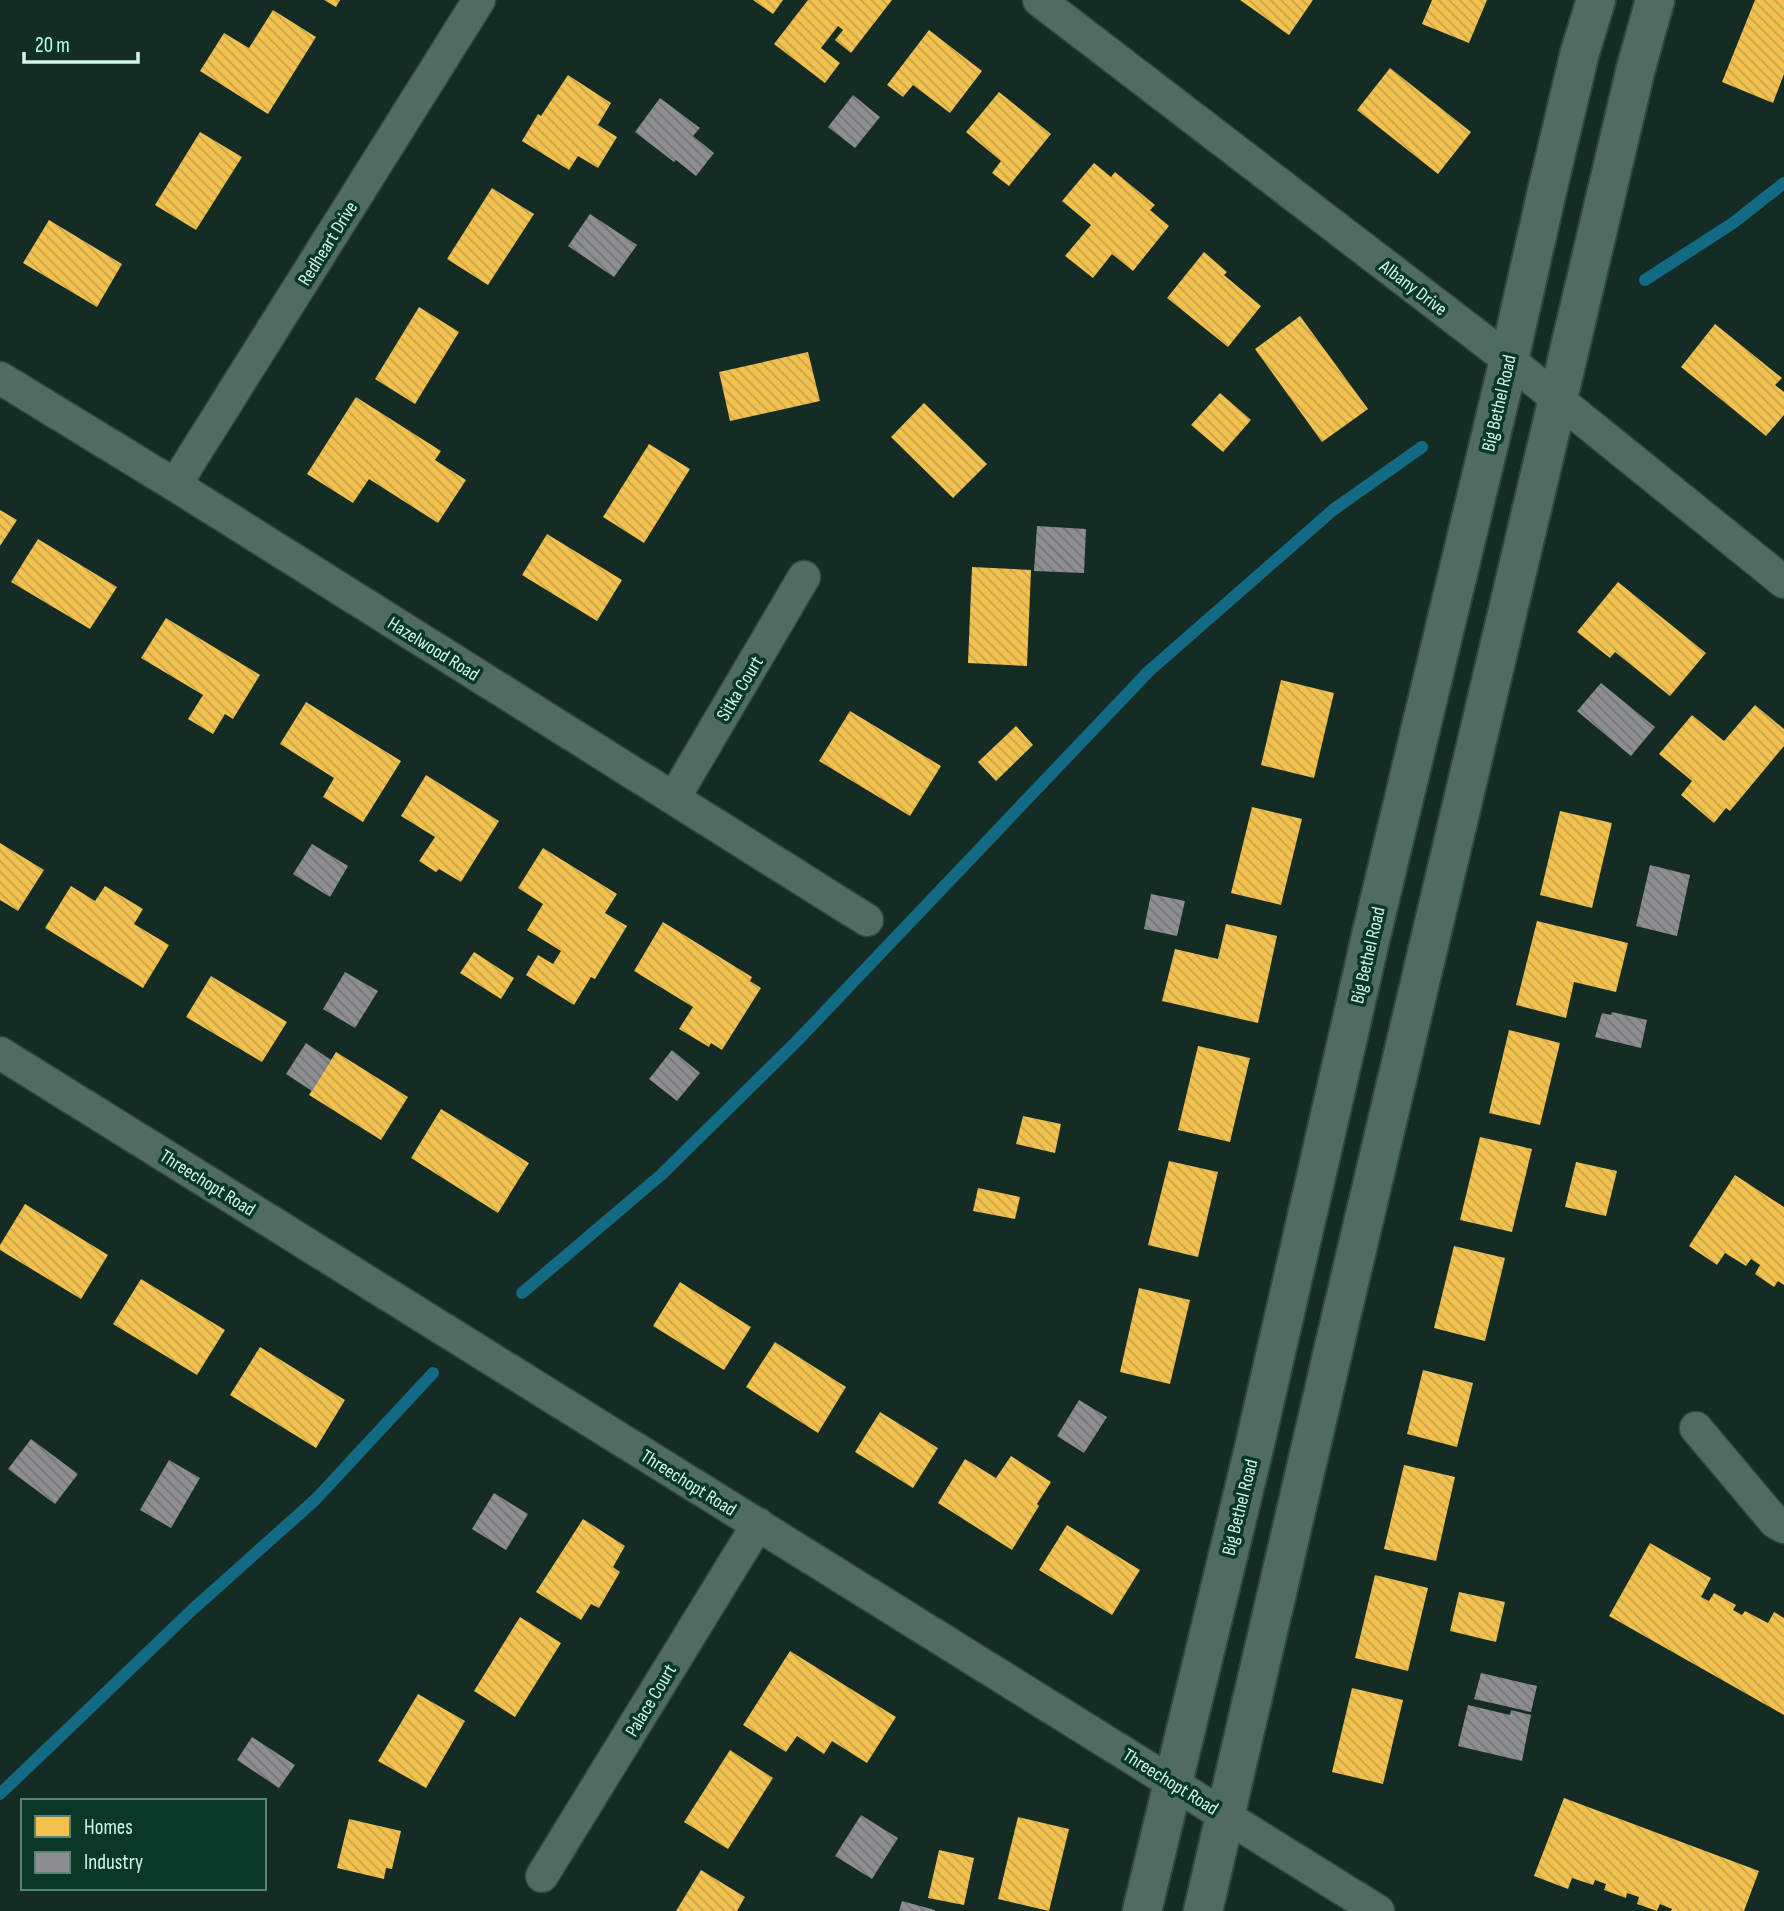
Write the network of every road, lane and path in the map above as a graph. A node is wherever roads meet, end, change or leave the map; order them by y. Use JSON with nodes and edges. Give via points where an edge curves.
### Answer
{"nodes":[{"id":1,"x":479,"y":0,"type":"edge"},
{"id":2,"x":1039,"y":0,"type":"edge"},
{"id":3,"x":1596,"y":0,"type":"edge"},
{"id":4,"x":1655,"y":0,"type":"edge"},
{"id":5,"x":1509,"y":360,"type":"junction"},
{"id":6,"x":0,"y":378,"type":"edge"},
{"id":7,"x":1559,"y":399,"type":"junction"},
{"id":8,"x":175,"y":485,"type":"junction"},
{"id":9,"x":804,"y":577,"type":"dead end"},
{"id":10,"x":1783,"y":580,"type":"edge"},
{"id":11,"x":674,"y":798,"type":"junction"},
{"id":12,"x":867,"y":920,"type":"dead end"},
{"id":13,"x":0,"y":1053,"type":"edge"},
{"id":14,"x":1696,"y":1428,"type":"dead end"},
{"id":15,"x":758,"y":1524,"type":"junction"},
{"id":16,"x":1784,"y":1527,"type":"edge"},
{"id":17,"x":1172,"y":1782,"type":"junction"},
{"id":18,"x":1226,"y":1816,"type":"junction"},
{"id":19,"x":542,"y":1876,"type":"dead end"},
{"id":20,"x":1142,"y":1911,"type":"edge"},
{"id":21,"x":1203,"y":1911,"type":"edge"},
{"id":22,"x":1378,"y":1911,"type":"edge"}],
"edges":[{"from":1,"to":8,"type":"street","name":"Redheart Drive"},
{"from":2,"to":5,"type":"street","name":"Albany Drive"},
{"from":3,"to":5,"type":"main road","name":"Big Bethel Road"},
{"from":4,"to":7,"type":"main road"},
{"from":5,"to":7,"type":"street","name":"Albany Drive"},
{"from":5,"to":17,"type":"main road","name":"Big Bethel Road"},
{"from":6,"to":8,"type":"street","name":"Hazelwood Road"},
{"from":7,"to":10,"type":"street","name":"Albany Drive"},
{"from":7,"to":18,"type":"main road"},
{"from":8,"to":11,"type":"street","name":"Hazelwood Road"},
{"from":9,"to":11,"type":"street","name":"Sitka Court"},
{"from":11,"to":12,"type":"street","name":"Hazelwood Road"},
{"from":13,"to":15,"type":"street","name":"Threechopt Road"},
{"from":14,"to":16,"type":"street"},
{"from":15,"to":17,"type":"street","name":"Threechopt Road"},
{"from":15,"to":19,"type":"street","name":"Palace Court"},
{"from":17,"to":18,"type":"street","name":"Threechopt Road"},
{"from":17,"to":20,"type":"main road","name":"Big Bethel Road"},
{"from":18,"to":21,"type":"main road"},
{"from":18,"to":22,"type":"street","name":"Threechopt Road"}]}
